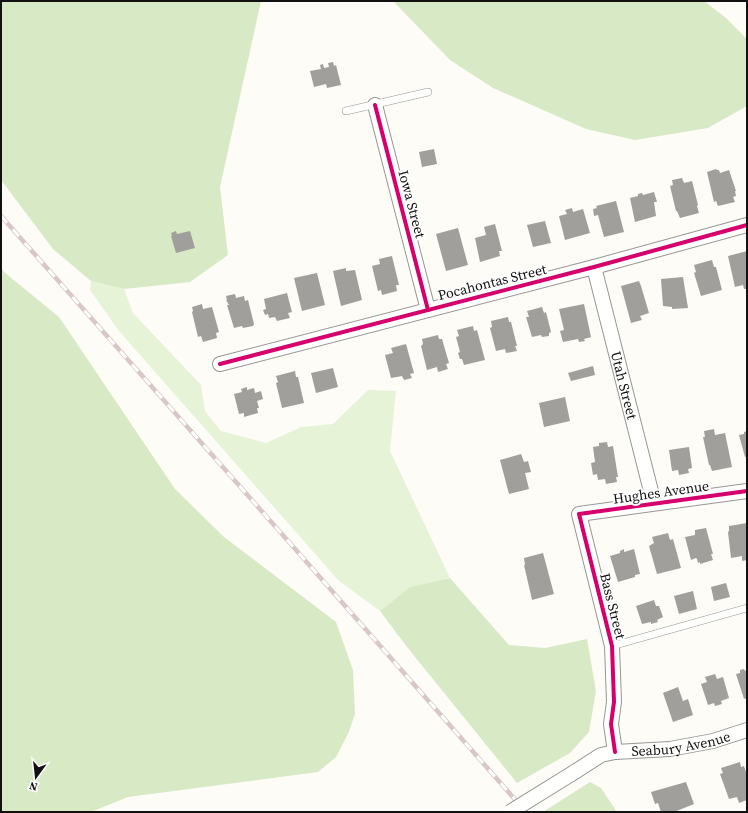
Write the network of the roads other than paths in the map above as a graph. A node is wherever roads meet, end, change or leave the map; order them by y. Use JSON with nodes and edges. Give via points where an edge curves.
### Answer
{"nodes":[{"id":1,"x":428,"y":92,"type":"dead end"},
{"id":2,"x":375,"y":105,"type":"junction"},
{"id":3,"x":346,"y":111,"type":"dead end"},
{"id":4,"x":747,"y":225,"type":"edge"},
{"id":5,"x":594,"y":267,"type":"junction"},
{"id":6,"x":428,"y":310,"type":"junction"},
{"id":7,"x":220,"y":364,"type":"dead end"},
{"id":8,"x":747,"y":491,"type":"edge"},
{"id":9,"x":654,"y":503,"type":"junction"},
{"id":10,"x":578,"y":514,"type":"joint"},
{"id":11,"x":747,"y":608,"type":"edge"},
{"id":12,"x":612,"y":646,"type":"junction"},
{"id":13,"x":747,"y":730,"type":"edge"},
{"id":14,"x":615,"y":752,"type":"junction"},
{"id":15,"x":510,"y":812,"type":"edge"}],
"edges":[{"from":1,"to":2,"type":"lane"},
{"from":2,"to":3,"type":"lane"},
{"from":2,"to":6,"type":"street","name":"Iowa Street"},
{"from":4,"to":5,"type":"street","name":"Pocahontas Street"},
{"from":5,"to":6,"type":"street","name":"Pocahontas Street"},
{"from":5,"to":9,"type":"street","name":"Utah Street"},
{"from":6,"to":7,"type":"street","name":"Pocahontas Street"},
{"from":8,"to":9,"type":"street","name":"Hughes Avenue"},
{"from":9,"to":10,"type":"street","name":"Hughes Avenue"},
{"from":10,"to":12,"type":"street","name":"Bass Street"},
{"from":11,"to":12,"type":"lane"},
{"from":12,"to":14,"type":"street","name":"Bass Street","via":[[614,702],[611,724]]},
{"from":13,"to":14,"type":"street","name":"Seabury Avenue","via":[[713,741],[670,749]]},
{"from":14,"to":15,"type":"street","name":"Seabury Avenue","bridge":true,"via":[[601,755]]}]}
